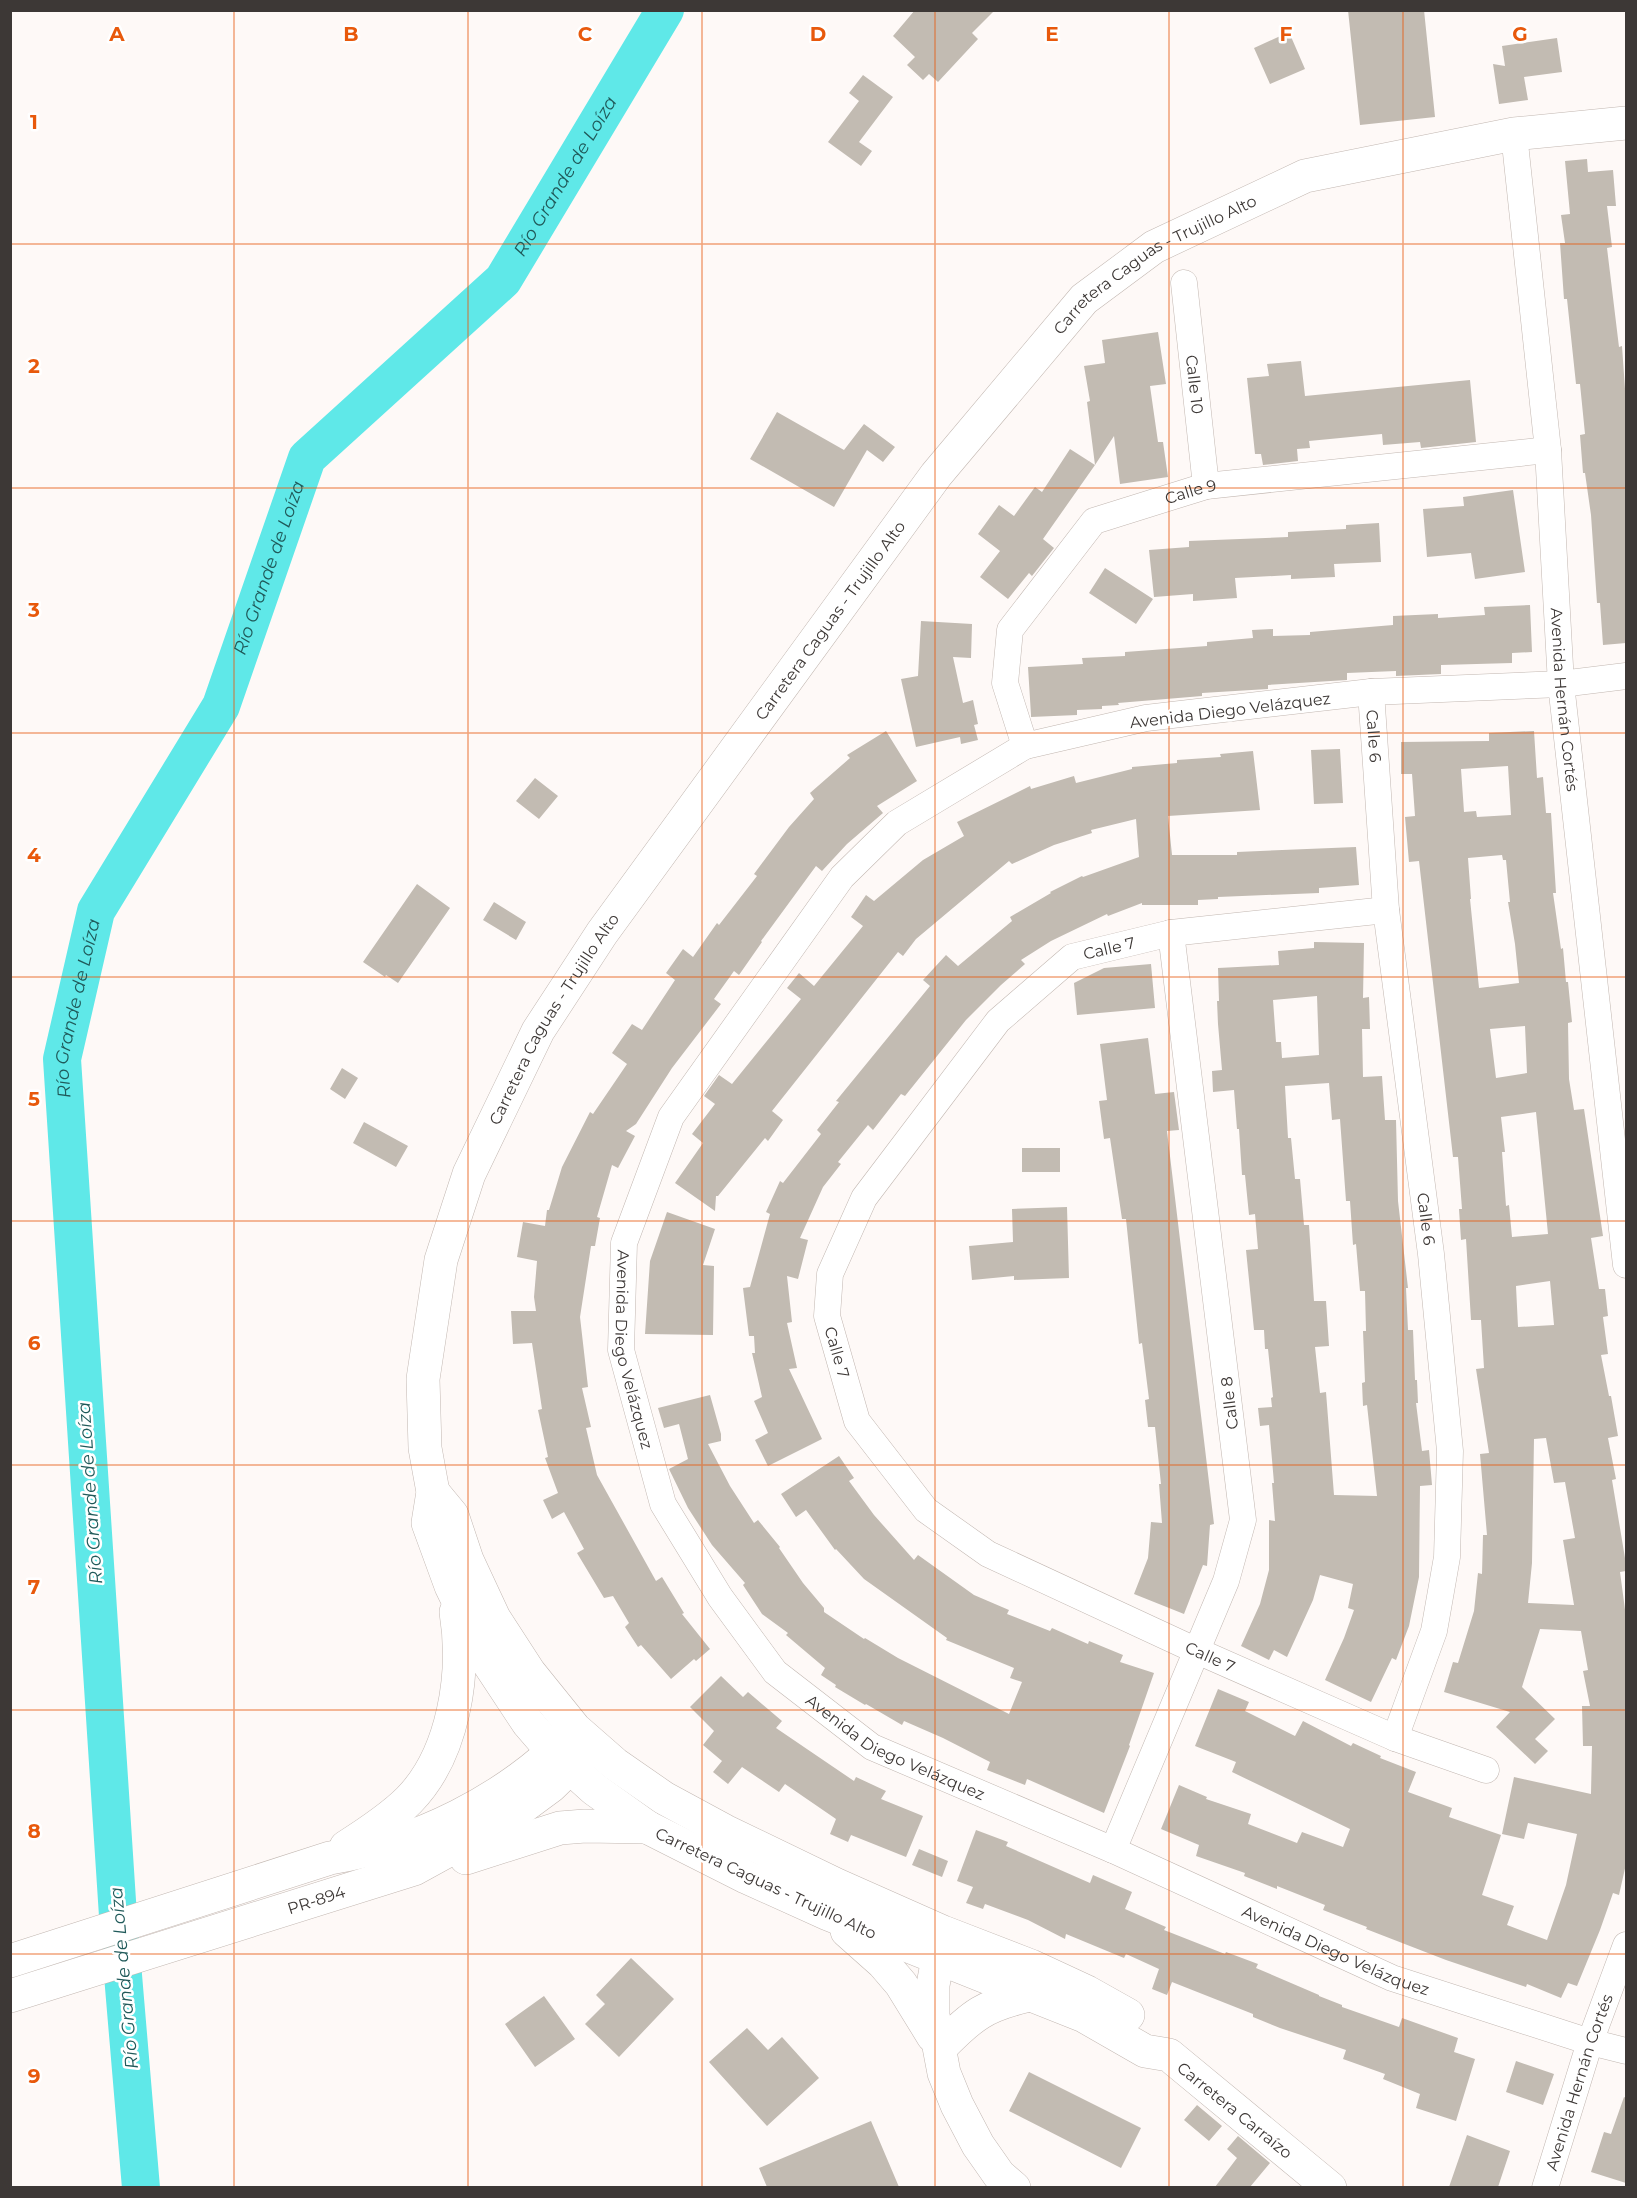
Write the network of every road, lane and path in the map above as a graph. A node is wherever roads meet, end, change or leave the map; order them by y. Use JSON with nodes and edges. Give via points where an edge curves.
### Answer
{"nodes":[{"id":1,"x":1626,"y":123,"type":"edge"},
{"id":2,"x":1514,"y":134,"type":"junction"},
{"id":3,"x":1184,"y":283,"type":"dead end"},
{"id":4,"x":1548,"y":450,"type":"junction"},
{"id":5,"x":1206,"y":486,"type":"junction"},
{"id":6,"x":1626,"y":676,"type":"edge"},
{"id":7,"x":1562,"y":684,"type":"junction"},
{"id":8,"x":1371,"y":692,"type":"junction"},
{"id":9,"x":1025,"y":746,"type":"junction"},
{"id":10,"x":1386,"y":910,"type":"junction"},
{"id":11,"x":1171,"y":933,"type":"junction"},
{"id":12,"x":1626,"y":1265,"type":"edge"},
{"id":13,"x":434,"y":1492,"type":"junction"},
{"id":14,"x":451,"y":1586,"type":"junction"},
{"id":15,"x":1195,"y":1650,"type":"junction"},
{"id":16,"x":584,"y":1737,"type":"junction"},
{"id":17,"x":1395,"y":1738,"type":"junction"},
{"id":18,"x":561,"y":1760,"type":"junction"},
{"id":19,"x":1486,"y":1770,"type":"dead end"},
{"id":20,"x":647,"y":1827,"type":"junction"},
{"id":21,"x":1113,"y":1850,"type":"junction"},
{"id":22,"x":330,"y":1858,"type":"junction"},
{"id":23,"x":414,"y":1869,"type":"junction"},
{"id":24,"x":828,"y":1914,"type":"junction"},
{"id":25,"x":940,"y":1945,"type":"junction"},
{"id":26,"x":1626,"y":1946,"type":"edge"},
{"id":27,"x":10,"y":1961,"type":"edge"},
{"id":28,"x":1030,"y":1995,"type":"junction"},
{"id":29,"x":10,"y":1996,"type":"edge"},
{"id":30,"x":1590,"y":2042,"type":"junction"},
{"id":31,"x":940,"y":2048,"type":"junction"},
{"id":32,"x":1626,"y":2051,"type":"edge"},
{"id":33,"x":1169,"y":2055,"type":"junction"},
{"id":34,"x":1014,"y":2187,"type":"edge"},
{"id":35,"x":1330,"y":2187,"type":"edge"},
{"id":36,"x":1545,"y":2187,"type":"edge"}],
"edges":[{"from":1,"to":2,"type":"street","name":"Carretera Caguas - Trujillo Alto"},
{"from":2,"to":4,"type":"street","name":"Avenida Hernán Cortés"},
{"from":2,"to":13,"type":"street","name":"Carretera Caguas - Trujillo Alto","via":[[1305,176],[1154,247],[1084,299],[936,475],[602,933],[538,1031],[469,1174],[441,1260],[423,1379],[425,1448]]},
{"from":3,"to":5,"type":"street","name":"Calle 10"},
{"from":4,"to":5,"type":"street","name":"Calle 9"},
{"from":4,"to":7,"type":"street","name":"Avenida Hernán Cortés"},
{"from":5,"to":9,"type":"street","name":"Calle 9","via":[[1094,521],[1010,630],[1005,683]]},
{"from":6,"to":7,"type":"street","name":"Avenida Diego Velázquez"},
{"from":7,"to":8,"type":"street","name":"Avenida Diego Velázquez"},
{"from":7,"to":12,"type":"street","name":"Avenida Hernán Cortés"},
{"from":8,"to":9,"type":"street","name":"Avenida Diego Velázquez","via":[[1146,718]]},
{"from":8,"to":10,"type":"street","name":"Calle 6"},
{"from":9,"to":21,"type":"street","name":"Avenida Diego Velázquez","via":[[897,823],[842,877],[671,1117],[624,1243],[621,1350],[663,1504],[720,1597],[775,1672],[872,1747]]},
{"from":10,"to":11,"type":"street","name":"Calle 7"},
{"from":10,"to":17,"type":"street","name":"Calle 6","via":[[1431,1254],[1450,1451],[1447,1557],[1434,1630]]},
{"from":11,"to":15,"type":"street","name":"Calle 8","via":[[1243,1520],[1226,1581]]},
{"from":11,"to":15,"type":"street","name":"Calle 7","via":[[1072,957],[998,1021],[864,1198],[830,1274],[827,1316],[857,1421],[926,1510],[988,1554]]},
{"from":13,"to":14,"type":"street","name":"Carretera Caguas - Trujillo Alto","via":[[428,1523]]},
{"from":13,"to":16,"type":"street","name":"Carretera Caguas - Trujillo Alto","via":[[452,1515],[467,1560],[494,1618],[529,1672]]},
{"from":14,"to":18,"type":"street","name":"Carretera Caguas - Trujillo Alto","via":[[505,1691]]},
{"from":14,"to":22,"type":"street","via":[[460,1663],[456,1698],[440,1750],[410,1799]]},
{"from":15,"to":17,"type":"street","name":"Calle 7"},
{"from":15,"to":21,"type":"street","name":"Calle 8"},
{"from":16,"to":18,"type":"street","name":"PR-894","number":"PR-894"},
{"from":16,"to":25,"type":"street","name":"Carretera Caguas - Trujillo Alto","via":[[664,1798],[837,1885]]},
{"from":17,"to":19,"type":"street","name":"Calle 7"},
{"from":18,"to":20,"type":"street","name":"Carretera Caguas - Trujillo Alto"},
{"from":18,"to":22,"type":"street","name":"PR-894","number":"PR-894","via":[[423,1832],[362,1853]]},
{"from":18,"to":23,"type":"street","name":"PR-894","number":"PR-894","via":[[532,1802]]},
{"from":20,"to":23,"type":"street","via":[[560,1828],[449,1863]]},
{"from":20,"to":24,"type":"street","name":"Carretera Caguas - Trujillo Alto"},
{"from":21,"to":30,"type":"street","name":"Avenida Diego Velázquez","via":[[1392,1978]]},
{"from":22,"to":27,"type":"street","name":"PR-894","number":"PR-894"},
{"from":23,"to":29,"type":"street","name":"PR-894","number":"PR-894"},
{"from":24,"to":25,"type":"street","name":"Carretera Caguas - Trujillo Alto"},
{"from":24,"to":31,"type":"street","via":[[901,1984]]},
{"from":25,"to":28,"type":"street","name":"Carretera Carraízo"},
{"from":25,"to":31,"type":"street","via":[[933,2015]]},
{"from":25,"to":33,"type":"street","name":"Carretera Caguas - Trujillo Alto","via":[[1031,1966],[1087,1992],[1158,2037]]},
{"from":26,"to":30,"type":"street","name":"Avenida Hernán Cortés"},
{"from":28,"to":31,"type":"street","via":[[982,2010]]},
{"from":28,"to":33,"type":"street","name":"Carretera Carraízo","via":[[1084,2016],[1145,2051]]},
{"from":30,"to":32,"type":"street","name":"Avenida Diego Velázquez"},
{"from":30,"to":36,"type":"street","name":"Avenida Hernán Cortés"},
{"from":31,"to":34,"type":"street","via":[[944,2073],[957,2106],[999,2175]]},
{"from":33,"to":35,"type":"street","name":"Carretera Carraízo"}]}
